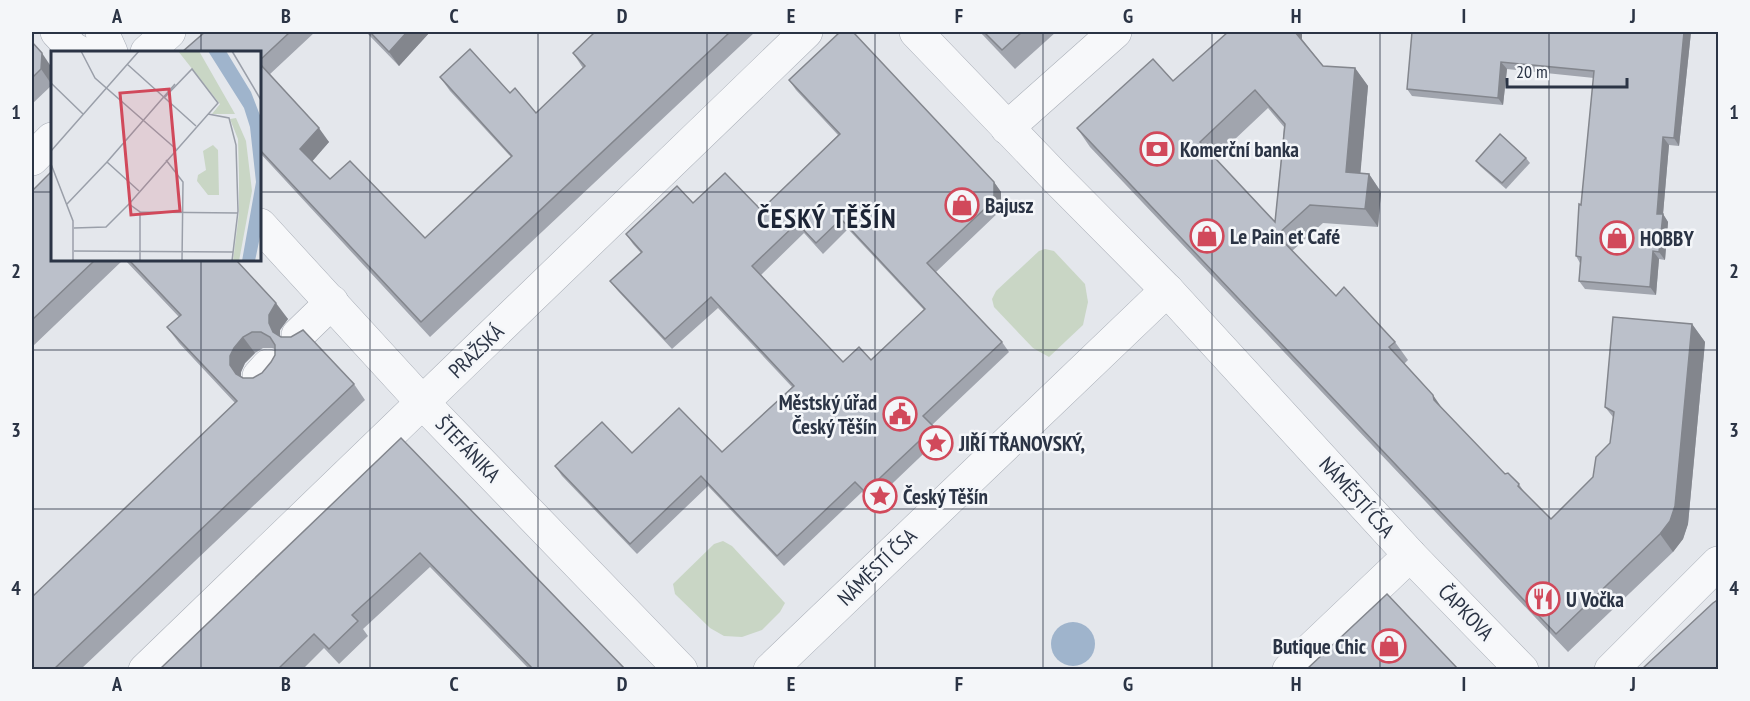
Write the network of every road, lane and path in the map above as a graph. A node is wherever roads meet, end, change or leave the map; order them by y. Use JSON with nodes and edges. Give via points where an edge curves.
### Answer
{"nodes":[{"id":1,"x":57,"y":32,"type":"edge"},
{"id":2,"x":102,"y":32,"type":"edge"},
{"id":3,"x":169,"y":32,"type":"edge"},
{"id":4,"x":806,"y":32,"type":"edge"},
{"id":5,"x":916,"y":32,"type":"edge"},
{"id":6,"x":1115,"y":32,"type":"edge"},
{"id":7,"x":77,"y":51,"type":"edge"},
{"id":8,"x":111,"y":51,"type":"edge"},
{"id":9,"x":148,"y":51,"type":"edge"},
{"id":10,"x":1007,"y":128,"type":"junction"},
{"id":11,"x":51,"y":140,"type":"edge"},
{"id":12,"x":32,"y":159,"type":"edge"},
{"id":13,"x":261,"y":226,"type":"edge"},
{"id":14,"x":1167,"y":290,"type":"junction"},
{"id":15,"x":332,"y":302,"type":"junction"},
{"id":16,"x":298,"y":335,"type":"edge"},
{"id":17,"x":423,"y":403,"type":"junction"},
{"id":18,"x":1410,"y":555,"type":"junction"},
{"id":19,"x":1719,"y":563,"type":"edge"},
{"id":20,"x":145,"y":669,"type":"edge"},
{"id":21,"x":681,"y":669,"type":"edge"},
{"id":22,"x":770,"y":669,"type":"edge"},
{"id":23,"x":1288,"y":669,"type":"edge"},
{"id":24,"x":1522,"y":669,"type":"edge"},
{"id":25,"x":1611,"y":669,"type":"edge"}],
"edges":[{"from":1,"to":7,"type":"street"},
{"from":2,"to":8,"type":"street"},
{"from":3,"to":9,"type":"street"},
{"from":4,"to":17,"type":"street","name":"PRAŽSKÁ"},
{"from":5,"to":10,"type":"street","name":"NÁMĚSTÍ ČSA"},
{"from":6,"to":10,"type":"street"},
{"from":10,"to":14,"type":"street","name":"NÁMĚSTÍ ČSA"},
{"from":11,"to":12,"type":"street"},
{"from":13,"to":15,"type":"street","name":"ŠTEFÁNIKA"},
{"from":14,"to":18,"type":"street","name":"NÁMĚSTÍ ČSA"},
{"from":14,"to":22,"type":"street","name":"NÁMĚSTÍ ČSA"},
{"from":15,"to":16,"type":"street"},
{"from":15,"to":17,"type":"street","name":"ŠTEFÁNIKA"},
{"from":17,"to":20,"type":"street","name":"PRAŽSKÁ"},
{"from":17,"to":21,"type":"street","name":"ŠTEFÁNIKA"},
{"from":18,"to":23,"type":"street","name":"NÁMĚSTÍ ČSA"},
{"from":18,"to":24,"type":"street","name":"ČAPKOVA"},
{"from":19,"to":25,"type":"street"}]}
